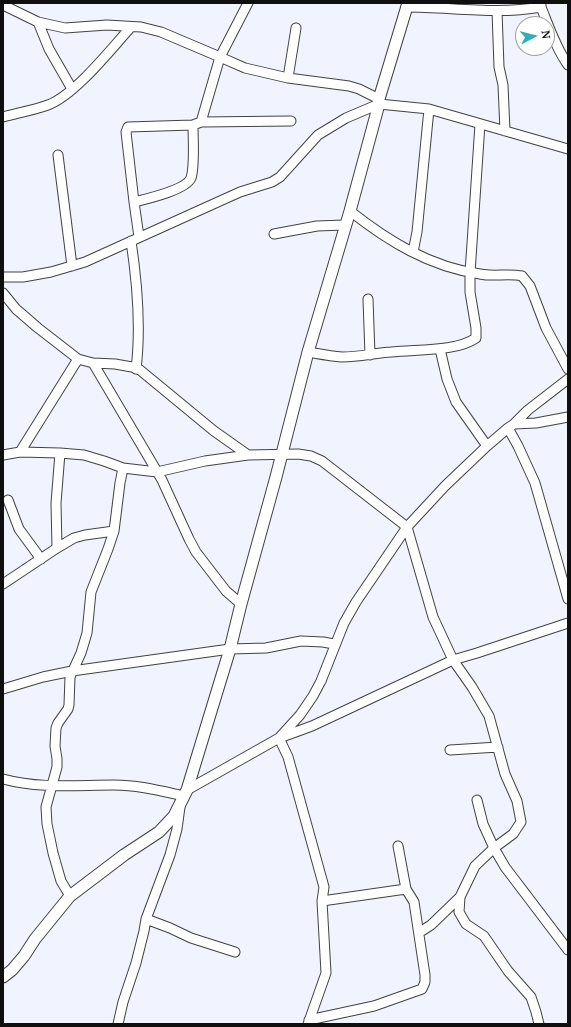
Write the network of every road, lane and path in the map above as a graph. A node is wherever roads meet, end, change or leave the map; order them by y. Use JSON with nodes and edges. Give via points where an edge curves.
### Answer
{"nodes":[{"id":1,"x":248,"y":3,"type":"edge"},
{"id":2,"x":3,"y":5,"type":"edge"},
{"id":3,"x":407,"y":5,"type":"edge"},
{"id":4,"x":541,"y":5,"type":"edge"},
{"id":5,"x":497,"y":11,"type":"junction"},
{"id":6,"x":38,"y":22,"type":"junction"},
{"id":7,"x":131,"y":26,"type":"junction"},
{"id":8,"x":296,"y":28,"type":"dead end"},
{"id":9,"x":220,"y":57,"type":"junction"},
{"id":10,"x":568,"y":65,"type":"edge"},
{"id":11,"x":288,"y":78,"type":"junction"},
{"id":12,"x":72,"y":89,"type":"junction"},
{"id":13,"x":379,"y":102,"type":"junction"},
{"id":14,"x":429,"y":109,"type":"junction"},
{"id":15,"x":3,"y":117,"type":"edge"},
{"id":16,"x":291,"y":121,"type":"dead end"},
{"id":17,"x":197,"y":123,"type":"junction"},
{"id":18,"x":480,"y":124,"type":"junction"},
{"id":19,"x":505,"y":131,"type":"junction"},
{"id":20,"x":568,"y":149,"type":"edge"},
{"id":21,"x":58,"y":155,"type":"dead end"},
{"id":22,"x":134,"y":202,"type":"junction"},
{"id":23,"x":350,"y":211,"type":"junction"},
{"id":24,"x":346,"y":225,"type":"junction"},
{"id":25,"x":274,"y":234,"type":"dead end"},
{"id":26,"x":135,"y":239,"type":"junction"},
{"id":27,"x":413,"y":252,"type":"junction"},
{"id":28,"x":72,"y":266,"type":"junction"},
{"id":29,"x":470,"y":273,"type":"junction"},
{"id":30,"x":3,"y":276,"type":"edge"},
{"id":31,"x":3,"y":293,"type":"edge"},
{"id":32,"x":368,"y":300,"type":"dead end"},
{"id":33,"x":440,"y":349,"type":"junction"},
{"id":34,"x":308,"y":352,"type":"junction"},
{"id":35,"x":370,"y":355,"type":"junction"},
{"id":36,"x":78,"y":360,"type":"junction"},
{"id":37,"x":93,"y":363,"type":"junction"},
{"id":38,"x":136,"y":369,"type":"junction"},
{"id":39,"x":568,"y":369,"type":"edge"},
{"id":40,"x":568,"y":379,"type":"edge"},
{"id":41,"x":568,"y":417,"type":"edge"},
{"id":42,"x":511,"y":426,"type":"junction"},
{"id":43,"x":487,"y":446,"type":"junction"},
{"id":44,"x":20,"y":452,"type":"junction"},
{"id":45,"x":60,"y":452,"type":"junction"},
{"id":46,"x":282,"y":454,"type":"junction"},
{"id":47,"x":3,"y":455,"type":"edge"},
{"id":48,"x":248,"y":456,"type":"junction"},
{"id":49,"x":123,"y":468,"type":"junction"},
{"id":50,"x":157,"y":472,"type":"junction"},
{"id":51,"x":8,"y":500,"type":"dead end"},
{"id":52,"x":407,"y":527,"type":"junction"},
{"id":53,"x":114,"y":531,"type":"junction"},
{"id":54,"x":57,"y":548,"type":"junction"},
{"id":55,"x":41,"y":559,"type":"junction"},
{"id":56,"x":3,"y":584,"type":"edge"},
{"id":57,"x":568,"y":599,"type":"edge"},
{"id":58,"x":241,"y":604,"type":"junction"},
{"id":59,"x":568,"y":623,"type":"edge"},
{"id":60,"x":334,"y":644,"type":"junction"},
{"id":61,"x":230,"y":649,"type":"junction"},
{"id":62,"x":453,"y":660,"type":"junction"},
{"id":63,"x":72,"y":671,"type":"junction"},
{"id":64,"x":3,"y":689,"type":"edge"},
{"id":65,"x":279,"y":738,"type":"junction"},
{"id":66,"x":498,"y":747,"type":"junction"},
{"id":67,"x":450,"y":750,"type":"dead end"},
{"id":68,"x":3,"y":779,"type":"edge"},
{"id":69,"x":51,"y":786,"type":"junction"},
{"id":70,"x":184,"y":796,"type":"junction"},
{"id":71,"x":477,"y":800,"type":"dead end"},
{"id":72,"x":398,"y":846,"type":"dead end"},
{"id":73,"x":494,"y":848,"type":"junction"},
{"id":74,"x":406,"y":888,"type":"junction"},
{"id":75,"x":70,"y":896,"type":"junction"},
{"id":76,"x":460,"y":897,"type":"junction"},
{"id":77,"x":322,"y":901,"type":"junction"},
{"id":78,"x":146,"y":919,"type":"junction"},
{"id":79,"x":420,"y":932,"type":"junction"},
{"id":80,"x":568,"y":950,"type":"edge"},
{"id":81,"x":234,"y":952,"type":"dead end"},
{"id":82,"x":3,"y":977,"type":"edge"},
{"id":83,"x":308,"y":1022,"type":"edge"},
{"id":84,"x":118,"y":1024,"type":"edge"},
{"id":85,"x":539,"y":1024,"type":"edge"}],
"edges":[{"from":1,"to":9,"type":"street"},
{"from":2,"to":6,"type":"street"},
{"from":3,"to":5,"type":"street"},
{"from":3,"to":13,"type":"street"},
{"from":4,"to":5,"type":"street","via":[[528,10]]},
{"from":4,"to":10,"type":"street"},
{"from":5,"to":19,"type":"street"},
{"from":6,"to":7,"type":"street","via":[[65,28]]},
{"from":6,"to":12,"type":"street","via":[[49,49]]},
{"from":7,"to":9,"type":"street","via":[[170,35]]},
{"from":7,"to":12,"type":"street"},
{"from":8,"to":11,"type":"street"},
{"from":9,"to":11,"type":"street","via":[[245,68]]},
{"from":9,"to":17,"type":"street"},
{"from":11,"to":13,"type":"street","via":[[349,86],[359,89]]},
{"from":12,"to":15,"type":"street","via":[[48,105]]},
{"from":13,"to":14,"type":"street"},
{"from":13,"to":23,"type":"street"},
{"from":13,"to":26,"type":"street","via":[[318,135],[276,180],[240,192]]},
{"from":14,"to":18,"type":"street"},
{"from":14,"to":27,"type":"street"},
{"from":16,"to":17,"type":"street"},
{"from":17,"to":22,"type":"street","via":[[192,172],[188,181],[173,190]]},
{"from":17,"to":22,"type":"street","via":[[130,126],[126,129]]},
{"from":18,"to":19,"type":"street"},
{"from":18,"to":29,"type":"street"},
{"from":19,"to":20,"type":"street"},
{"from":21,"to":28,"type":"street"},
{"from":22,"to":26,"type":"street"},
{"from":23,"to":24,"type":"street"},
{"from":23,"to":27,"type":"street","via":[[375,231]]},
{"from":24,"to":25,"type":"street","via":[[317,226]]},
{"from":24,"to":34,"type":"street"},
{"from":26,"to":28,"type":"street"},
{"from":26,"to":38,"type":"street","via":[[138,351]]},
{"from":27,"to":29,"type":"street"},
{"from":28,"to":30,"type":"street","via":[[23,277]]},
{"from":29,"to":33,"type":"street","via":[[476,338],[464,344]]},
{"from":29,"to":39,"type":"street","via":[[522,276],[530,286],[546,328]]},
{"from":31,"to":36,"type":"street","via":[[16,309]]},
{"from":32,"to":35,"type":"street"},
{"from":33,"to":35,"type":"street"},
{"from":33,"to":43,"type":"street","via":[[456,402]]},
{"from":34,"to":35,"type":"street","via":[[343,357]]},
{"from":34,"to":46,"type":"street"},
{"from":36,"to":37,"type":"street"},
{"from":36,"to":44,"type":"street"},
{"from":37,"to":38,"type":"street","via":[[115,364]]},
{"from":37,"to":50,"type":"street"},
{"from":38,"to":48,"type":"street"},
{"from":40,"to":42,"type":"street"},
{"from":41,"to":42,"type":"street"},
{"from":42,"to":43,"type":"street"},
{"from":42,"to":57,"type":"street","via":[[535,483]]},
{"from":43,"to":52,"type":"street"},
{"from":44,"to":45,"type":"street"},
{"from":44,"to":47,"type":"street"},
{"from":45,"to":49,"type":"street","via":[[90,457]]},
{"from":45,"to":54,"type":"street","via":[[56,510]]},
{"from":46,"to":48,"type":"street"},
{"from":46,"to":52,"type":"street","via":[[311,456],[322,461]]},
{"from":46,"to":58,"type":"street"},
{"from":48,"to":50,"type":"street"},
{"from":49,"to":50,"type":"street"},
{"from":49,"to":53,"type":"street"},
{"from":50,"to":58,"type":"street","via":[[196,552],[226,591]]},
{"from":51,"to":55,"type":"street","via":[[19,529]]},
{"from":52,"to":60,"type":"street","via":[[356,602]]},
{"from":52,"to":62,"type":"street","via":[[433,617]]},
{"from":53,"to":54,"type":"street","via":[[74,538]]},
{"from":53,"to":63,"type":"street","via":[[91,592],[88,633],[82,653]]},
{"from":54,"to":55,"type":"street"},
{"from":55,"to":56,"type":"street"},
{"from":58,"to":61,"type":"street"},
{"from":59,"to":62,"type":"street"},
{"from":60,"to":61,"type":"street","via":[[300,641],[266,648]]},
{"from":60,"to":65,"type":"street","via":[[313,696]]},
{"from":61,"to":63,"type":"street"},
{"from":61,"to":70,"type":"street"},
{"from":62,"to":65,"type":"street","via":[[312,726]]},
{"from":62,"to":66,"type":"street","via":[[489,716]]},
{"from":63,"to":64,"type":"street"},
{"from":63,"to":69,"type":"street","via":[[68,709],[56,728],[57,767]]},
{"from":65,"to":70,"type":"street"},
{"from":65,"to":77,"type":"street","via":[[288,758],[324,887]]},
{"from":66,"to":67,"type":"street"},
{"from":66,"to":73,"type":"street","via":[[505,774],[517,801],[521,822],[513,834]]},
{"from":68,"to":69,"type":"street"},
{"from":69,"to":70,"type":"street","via":[[142,787]]},
{"from":69,"to":75,"type":"street","via":[[46,807],[47,824],[61,881]]},
{"from":70,"to":75,"type":"street","via":[[174,816],[159,832]]},
{"from":70,"to":78,"type":"street","via":[[170,855]]},
{"from":71,"to":73,"type":"street","via":[[483,824]]},
{"from":72,"to":74,"type":"street"},
{"from":73,"to":76,"type":"street","via":[[475,866]]},
{"from":73,"to":80,"type":"street","via":[[505,867]]},
{"from":74,"to":77,"type":"street"},
{"from":74,"to":79,"type":"street","via":[[414,902]]},
{"from":75,"to":82,"type":"street","via":[[24,956]]},
{"from":76,"to":79,"type":"street"},
{"from":76,"to":85,"type":"street","via":[[459,912],[466,924],[484,936],[508,971],[531,997]]},
{"from":77,"to":83,"type":"street","via":[[326,973]]},
{"from":78,"to":81,"type":"street"},
{"from":78,"to":84,"type":"street"},
{"from":79,"to":83,"type":"street","via":[[425,982],[422,989],[374,1006]]}]}
